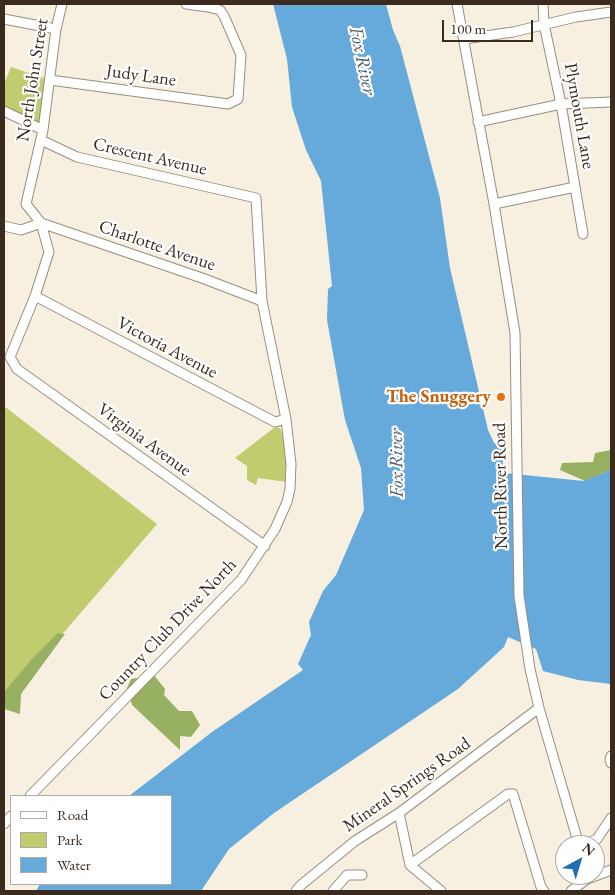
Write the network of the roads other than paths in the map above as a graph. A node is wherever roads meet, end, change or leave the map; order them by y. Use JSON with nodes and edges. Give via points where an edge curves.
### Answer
{"nodes":[{"id":1,"x":62,"y":4,"type":"edge"},
{"id":2,"x":186,"y":4,"type":"edge"},
{"id":3,"x":457,"y":4,"type":"edge"},
{"id":4,"x":543,"y":4,"type":"edge"},
{"id":5,"x":611,"y":12,"type":"edge"},
{"id":6,"x":4,"y":19,"type":"edge"},
{"id":7,"x":544,"y":24,"type":"junction"},
{"id":8,"x":56,"y":29,"type":"junction"},
{"id":9,"x":464,"y":39,"type":"junction"},
{"id":10,"x":50,"y":80,"type":"junction"},
{"id":11,"x":611,"y":102,"type":"edge"},
{"id":12,"x":561,"y":104,"type":"junction"},
{"id":13,"x":4,"y":111,"type":"edge"},
{"id":14,"x":478,"y":122,"type":"junction"},
{"id":15,"x":43,"y":130,"type":"junction"},
{"id":16,"x":41,"y":140,"type":"junction"},
{"id":17,"x":575,"y":188,"type":"junction"},
{"id":18,"x":256,"y":198,"type":"joint"},
{"id":19,"x":494,"y":204,"type":"junction"},
{"id":20,"x":41,"y":223,"type":"junction"},
{"id":21,"x":4,"y":226,"type":"edge"},
{"id":22,"x":583,"y":234,"type":"dead end"},
{"id":23,"x":35,"y":296,"type":"junction"},
{"id":24,"x":262,"y":301,"type":"junction"},
{"id":25,"x":10,"y":357,"type":"joint"},
{"id":26,"x":286,"y":419,"type":"junction"},
{"id":27,"x":264,"y":546,"type":"junction"},
{"id":28,"x":539,"y":708,"type":"junction"},
{"id":29,"x":611,"y":756,"type":"edge"},
{"id":30,"x":611,"y":763,"type":"edge"},
{"id":31,"x":31,"y":795,"type":"edge"},
{"id":32,"x":398,"y":814,"type":"junction"},
{"id":33,"x":611,"y":818,"type":"edge"},
{"id":34,"x":576,"y":835,"type":"edge"},
{"id":35,"x":600,"y":835,"type":"edge"},
{"id":36,"x":410,"y":865,"type":"junction"},
{"id":37,"x":362,"y":875,"type":"dead end"},
{"id":38,"x":296,"y":891,"type":"edge"},
{"id":39,"x":333,"y":891,"type":"edge"},
{"id":40,"x":441,"y":891,"type":"edge"},
{"id":41,"x":544,"y":891,"type":"edge"}],
"edges":[{"from":1,"to":8,"type":"street","name":"North John Street"},
{"from":2,"to":10,"type":"street","name":"Judy Lane","via":[[220,10],[224,16],[241,54],[238,99],[228,104]]},
{"from":3,"to":9,"type":"street","name":"North River Road"},
{"from":4,"to":7,"type":"street","name":"Plymouth Lane"},
{"from":5,"to":7,"type":"street"},
{"from":6,"to":8,"type":"street"},
{"from":7,"to":9,"type":"street"},
{"from":7,"to":12,"type":"street","name":"Plymouth Lane"},
{"from":8,"to":10,"type":"street","name":"North John Street"},
{"from":9,"to":14,"type":"street","name":"North River Road"},
{"from":10,"to":15,"type":"street","name":"North John Street"},
{"from":11,"to":12,"type":"street"},
{"from":12,"to":14,"type":"street"},
{"from":12,"to":17,"type":"street","name":"Plymouth Lane"},
{"from":13,"to":15,"type":"street"},
{"from":14,"to":19,"type":"street","name":"North River Road"},
{"from":15,"to":16,"type":"street","name":"North John Street"},
{"from":16,"to":18,"type":"street","name":"Crescent Avenue","via":[[77,157]]},
{"from":16,"to":20,"type":"street","name":"North John Street","via":[[26,204]]},
{"from":17,"to":19,"type":"street"},
{"from":17,"to":22,"type":"street","name":"Plymouth Lane"},
{"from":18,"to":24,"type":"street","name":"Country Club Drive North"},
{"from":19,"to":28,"type":"street","name":"North River Road","via":[[515,333],[519,596]]},
{"from":20,"to":21,"type":"street","via":[[21,230]]},
{"from":20,"to":23,"type":"street","name":"North John Street","via":[[49,252]]},
{"from":20,"to":24,"type":"street","name":"Charlotte Avenue"},
{"from":23,"to":25,"type":"street","name":"North John Street"},
{"from":23,"to":26,"type":"street","name":"Victoria Avenue","via":[[274,422]]},
{"from":24,"to":26,"type":"street","name":"Country Club Drive North"},
{"from":25,"to":27,"type":"street","name":"Virginia Avenue","via":[[17,369]]},
{"from":26,"to":27,"type":"street","name":"Country Club Drive North","via":[[290,489],[281,517]]},
{"from":27,"to":31,"type":"street","name":"Country Club Drive North","via":[[241,580]]},
{"from":28,"to":32,"type":"street","name":"Mineral Springs Road"},
{"from":28,"to":34,"type":"street","name":"North River Road"},
{"from":29,"to":30,"type":"street"},
{"from":32,"to":36,"type":"street"},
{"from":32,"to":38,"type":"street","name":"Mineral Springs Road","via":[[355,840]]},
{"from":33,"to":35,"type":"street"},
{"from":36,"to":40,"type":"street"},
{"from":36,"to":41,"type":"street","via":[[508,794],[513,794]]},
{"from":37,"to":39,"type":"street","via":[[347,875]]}]}
